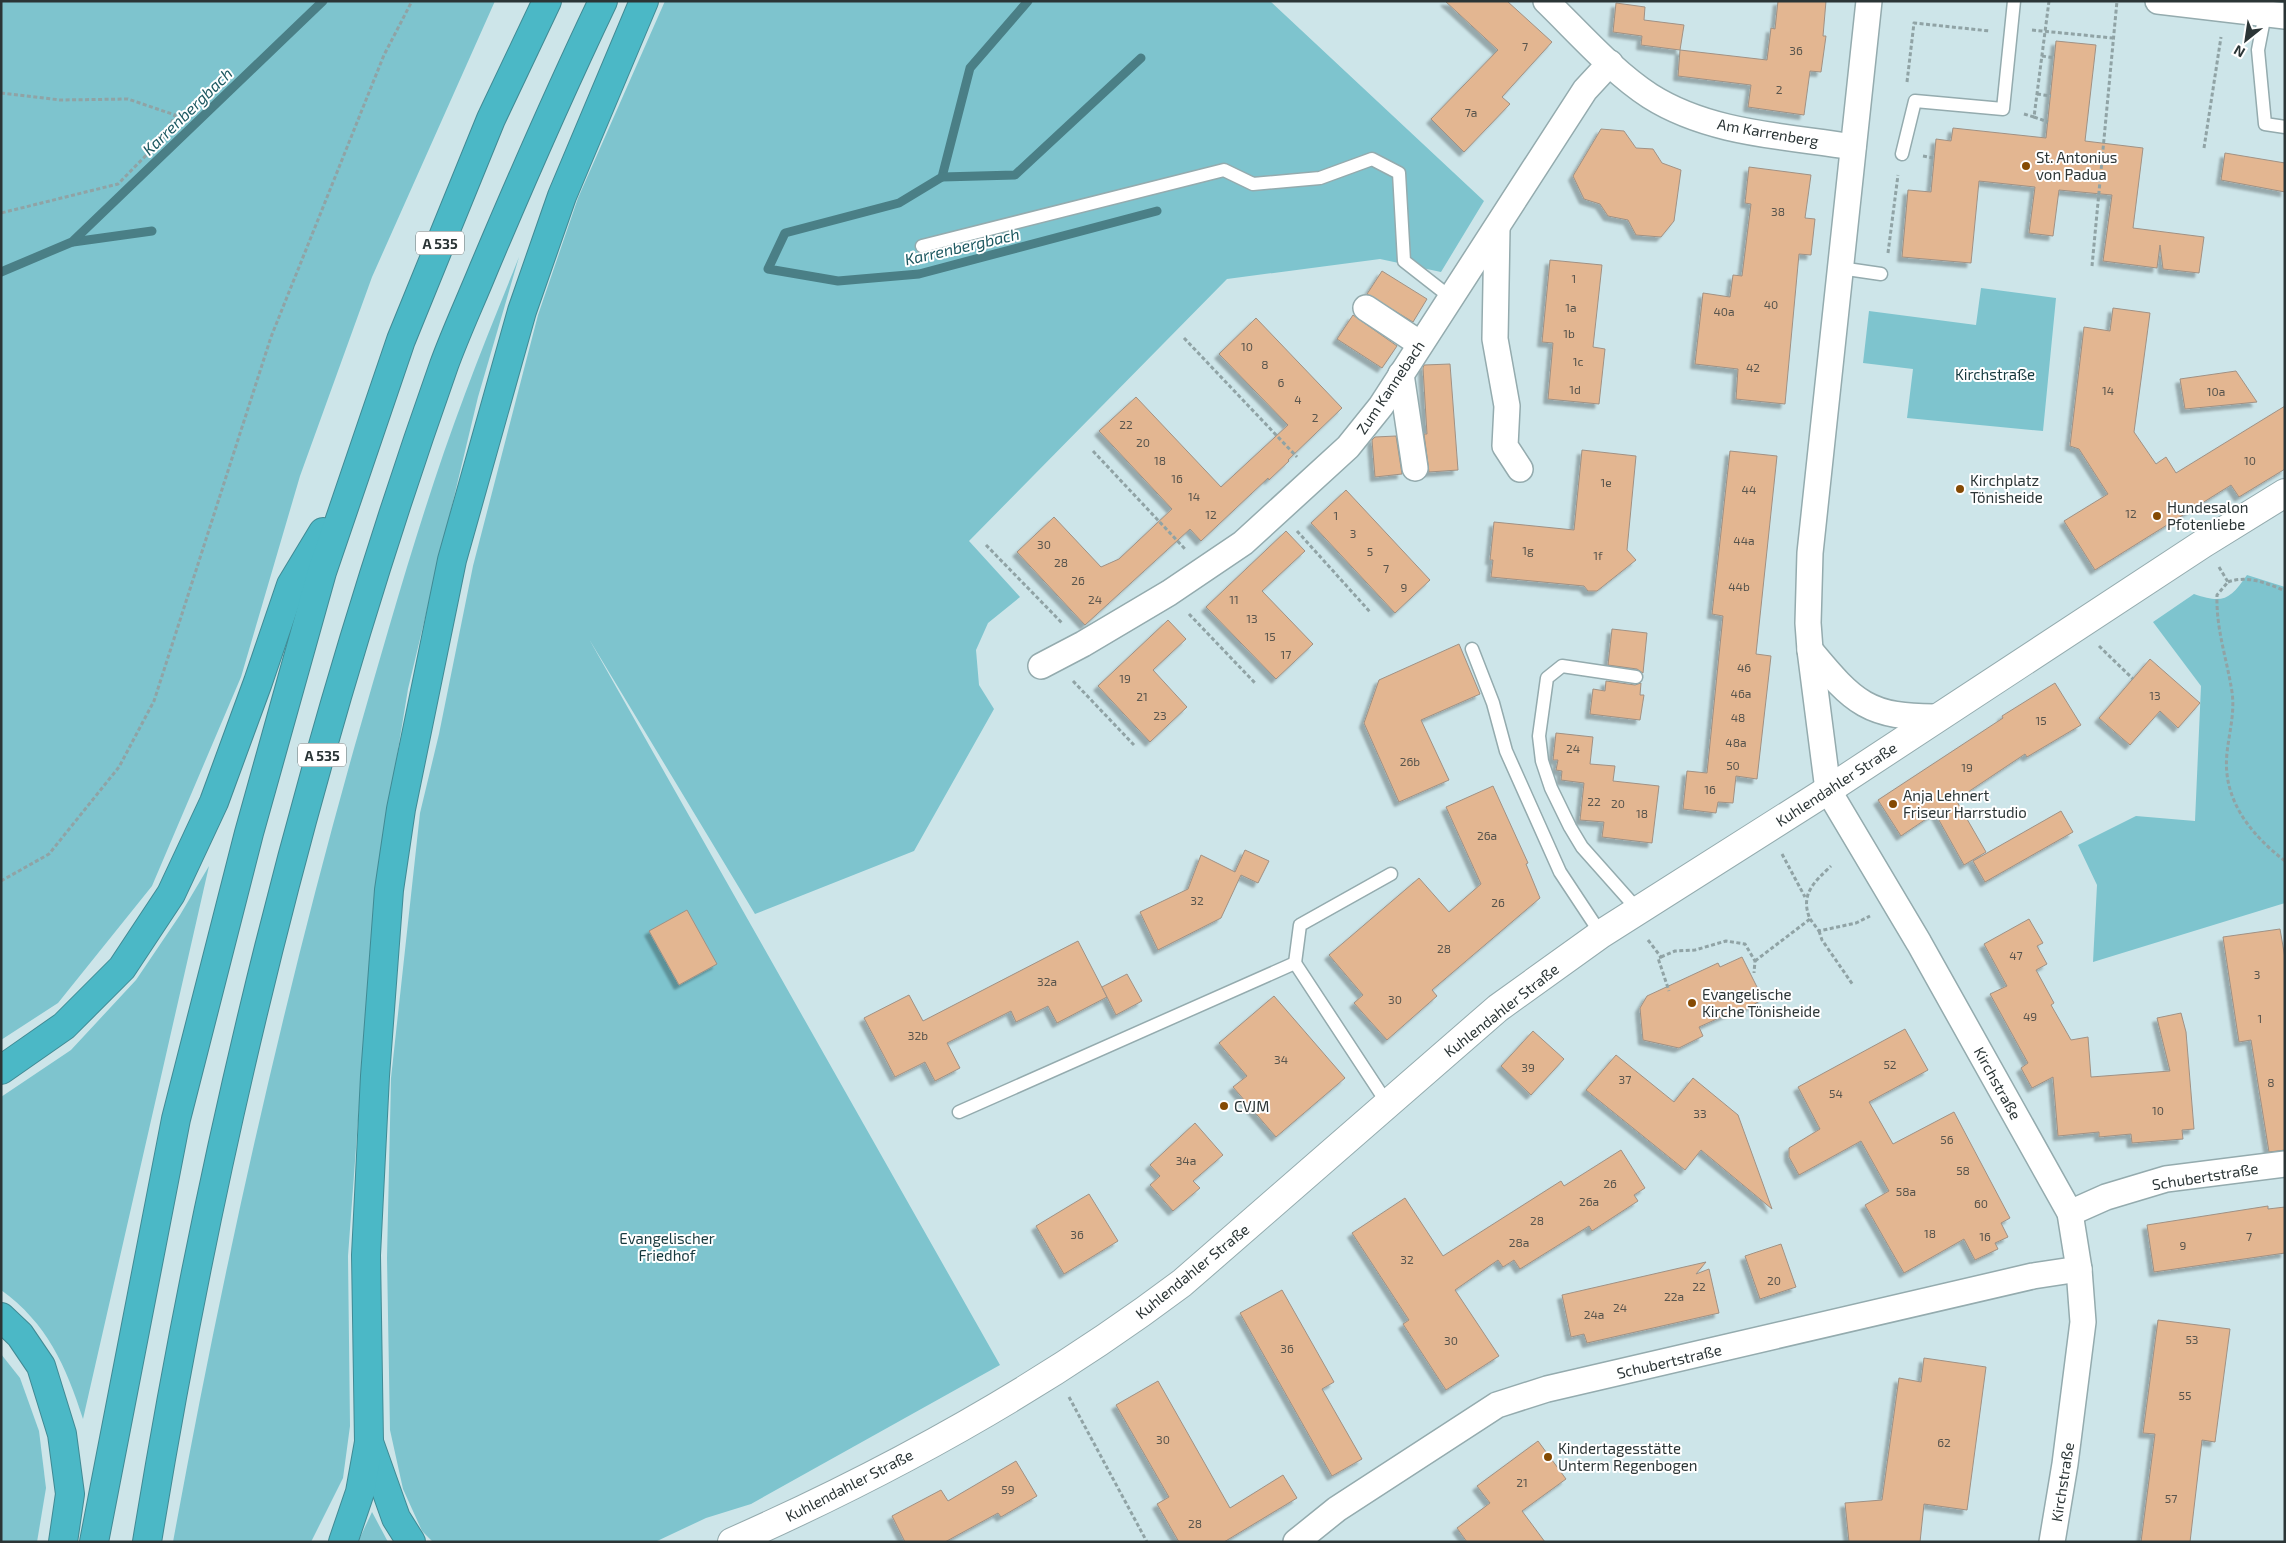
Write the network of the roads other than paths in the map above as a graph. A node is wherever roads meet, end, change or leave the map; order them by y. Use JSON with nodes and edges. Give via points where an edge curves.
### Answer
{"nodes":[{"id":1,"x":547,"y":1,"type":"edge"},
{"id":2,"x":603,"y":1,"type":"edge"},
{"id":3,"x":644,"y":1,"type":"edge"},
{"id":4,"x":1546,"y":1,"type":"edge"},
{"id":5,"x":1869,"y":1,"type":"edge"},
{"id":6,"x":2014,"y":1,"type":"edge"},
{"id":7,"x":2158,"y":1,"type":"edge"},
{"id":8,"x":2275,"y":15,"type":"edge"},
{"id":9,"x":1610,"y":62,"type":"junction"},
{"id":10,"x":2285,"y":127,"type":"edge"},
{"id":11,"x":1853,"y":147,"type":"junction"},
{"id":12,"x":1902,"y":154,"type":"road end"},
{"id":13,"x":1497,"y":229,"type":"junction"},
{"id":14,"x":922,"y":246,"type":"dead end"},
{"id":15,"x":1840,"y":268,"type":"junction"},
{"id":16,"x":1881,"y":274,"type":"dead end"},
{"id":17,"x":1450,"y":297,"type":"junction"},
{"id":18,"x":1366,"y":308,"type":"dead end"},
{"id":19,"x":1419,"y":343,"type":"junction"},
{"id":20,"x":1401,"y":374,"type":"junction"},
{"id":21,"x":1416,"y":468,"type":"dead end"},
{"id":22,"x":1520,"y":469,"type":"dead end"},
{"id":23,"x":348,"y":492,"type":"junction"},
{"id":24,"x":2285,"y":493,"type":"edge"},
{"id":25,"x":1472,"y":649,"type":"dead end"},
{"id":26,"x":1810,"y":650,"type":"junction"},
{"id":27,"x":1047,"y":662,"type":"road end"},
{"id":28,"x":1636,"y":677,"type":"dead end"},
{"id":29,"x":1940,"y":717,"type":"junction"},
{"id":30,"x":1828,"y":790,"type":"junction"},
{"id":31,"x":1391,"y":874,"type":"dead end"},
{"id":32,"x":1634,"y":912,"type":"junction"},
{"id":33,"x":1601,"y":934,"type":"junction"},
{"id":34,"x":1295,"y":963,"type":"junction"},
{"id":35,"x":1,"y":1070,"type":"edge"},
{"id":36,"x":1387,"y":1103,"type":"junction"},
{"id":37,"x":960,"y":1112,"type":"dead end"},
{"id":38,"x":2285,"y":1164,"type":"edge"},
{"id":39,"x":2070,"y":1213,"type":"junction"},
{"id":40,"x":2079,"y":1269,"type":"junction"},
{"id":41,"x":1,"y":1317,"type":"edge"},
{"id":42,"x":369,"y":1442,"type":"junction"},
{"id":43,"x":63,"y":1542,"type":"edge"},
{"id":44,"x":94,"y":1542,"type":"edge"},
{"id":45,"x":147,"y":1542,"type":"edge"},
{"id":46,"x":343,"y":1542,"type":"edge"},
{"id":47,"x":411,"y":1542,"type":"edge"},
{"id":48,"x":732,"y":1542,"type":"edge"},
{"id":49,"x":1296,"y":1542,"type":"edge"},
{"id":50,"x":2052,"y":1542,"type":"edge"}],
"edges":[{"from":1,"to":23,"type":"highway","number":"A 535","via":[[483,137],[401,340]]},
{"from":2,"to":45,"type":"highway","number":"A 535","via":[[536,144],[445,362],[370,589],[294,852],[228,1121],[164,1439]]},
{"from":3,"to":42,"type":"highway","via":[[562,196],[522,311],[452,560],[401,809],[389,890],[375,1076],[366,1255]]},
{"from":4,"to":9,"type":"street","name":"Am Karrenberg"},
{"from":5,"to":11,"type":"street","name":"Kirchstraße"},
{"from":6,"to":12,"type":"lane","via":[[2003,109],[1915,101]]},
{"from":7,"to":8,"type":"street"},
{"from":8,"to":10,"type":"lane","via":[[2258,50],[2265,124]]},
{"from":9,"to":11,"type":"street","name":"Am Karrenberg","via":[[1650,96],[1695,118],[1736,129]]},
{"from":9,"to":13,"type":"street","name":"Zum Kannebach","via":[[1585,90],[1509,205]]},
{"from":11,"to":15,"type":"street","name":"Kirchstraße"},
{"from":13,"to":17,"type":"street","name":"Zum Kannebach"},
{"from":13,"to":22,"type":"street","via":[[1495,340],[1507,406],[1505,446]]},
{"from":14,"to":17,"type":"lane","via":[[1224,170],[1253,184],[1320,178],[1372,159],[1399,173],[1404,261]]},
{"from":15,"to":16,"type":"lane"},
{"from":15,"to":26,"type":"street","name":"Kirchstraße","via":[[1810,553]]},
{"from":17,"to":19,"type":"street","name":"Zum Kannebach"},
{"from":18,"to":19,"type":"street"},
{"from":19,"to":20,"type":"street","name":"Zum Kannebach"},
{"from":20,"to":21,"type":"street"},
{"from":20,"to":27,"type":"street","name":"Zum Kannebach","via":[[1381,406],[1348,447],[1243,543],[1169,593]]},
{"from":23,"to":35,"type":"highway","via":[[291,585],[214,802],[171,894],[122,968],[64,1026]]},
{"from":23,"to":44,"type":"highway","number":"A 535","via":[[322,572],[252,824],[176,1118]]},
{"from":24,"to":29,"type":"main road","name":"Kuhlendahler Straße","via":[[2204,542]]},
{"from":25,"to":33,"type":"lane","via":[[1493,702],[1506,751],[1560,872]]},
{"from":26,"to":29,"type":"street","via":[[1839,685],[1863,705],[1885,713]]},
{"from":26,"to":30,"type":"street","name":"Kirchstraße"},
{"from":28,"to":32,"type":"lane","via":[[1562,666],[1547,678],[1539,736],[1542,762],[1570,827],[1582,848]]},
{"from":29,"to":30,"type":"main road","name":"Kuhlendahler Straße"},
{"from":30,"to":32,"type":"main road","name":"Kuhlendahler Straße"},
{"from":30,"to":39,"type":"street","name":"Kirchstraße","via":[[1919,943]]},
{"from":31,"to":34,"type":"lane","via":[[1300,924]]},
{"from":32,"to":33,"type":"main road","name":"Kuhlendahler Straße"},
{"from":33,"to":36,"type":"main road","name":"Kuhlendahler Straße","via":[[1498,1008]]},
{"from":34,"to":36,"type":"lane"},
{"from":34,"to":37,"type":"lane"},
{"from":36,"to":48,"type":"main road","name":"Kuhlendahler Straße","via":[[1182,1283],[1053,1373],[904,1458]]},
{"from":38,"to":39,"type":"street","name":"Schubertstraße","via":[[2166,1179]]},
{"from":39,"to":40,"type":"street","name":"Kirchstraße"},
{"from":40,"to":49,"type":"street","name":"Schubertstraße","via":[[2033,1276],[1547,1389],[1497,1405],[1337,1509]]},
{"from":40,"to":50,"type":"street","name":"Kirchstraße","via":[[2082,1322],[2066,1464]]},
{"from":41,"to":43,"type":"highway","via":[[20,1335],[41,1366],[62,1434],[70,1494]]},
{"from":42,"to":46,"type":"highway","via":[[360,1492]]},
{"from":42,"to":47,"type":"highway","via":[[396,1518]]}]}
